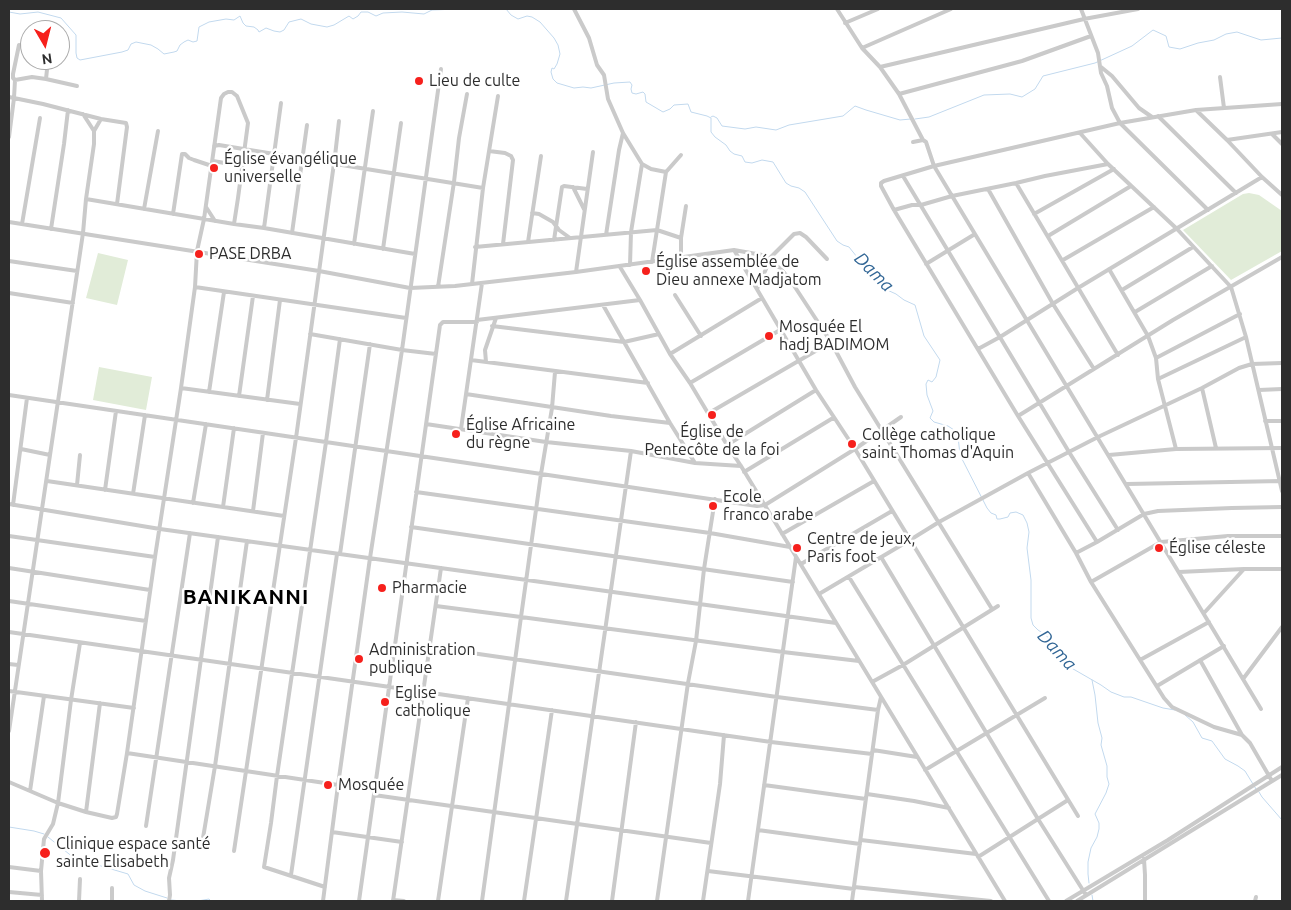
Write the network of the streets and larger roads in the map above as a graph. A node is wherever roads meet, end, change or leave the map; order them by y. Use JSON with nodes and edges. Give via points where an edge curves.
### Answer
{"nodes":[{"id":1,"x":574,"y":9,"type":"edge"},
{"id":2,"x":836,"y":9,"type":"edge"},
{"id":3,"x":878,"y":9,"type":"edge"},
{"id":4,"x":951,"y":9,"type":"edge"},
{"id":5,"x":1081,"y":9,"type":"edge"},
{"id":6,"x":1138,"y":9,"type":"edge"},
{"id":7,"x":1084,"y":19,"type":"junction"},
{"id":8,"x":845,"y":24,"type":"junction"},
{"id":9,"x":1091,"y":36,"type":"junction"},
{"id":10,"x":19,"y":44,"type":"dead end"},
{"id":11,"x":862,"y":48,"type":"junction"},
{"id":12,"x":880,"y":67,"type":"junction"},
{"id":13,"x":1101,"y":67,"type":"junction"},
{"id":14,"x":442,"y":69,"type":"dead end"},
{"id":15,"x":47,"y":70,"type":"edge"},
{"id":16,"x":11,"y":74,"type":"edge"},
{"id":17,"x":1220,"y":77,"type":"dead end"},
{"id":18,"x":46,"y":79,"type":"junction"},
{"id":19,"x":15,"y":80,"type":"junction"},
{"id":20,"x":76,"y":86,"type":"dead end"},
{"id":21,"x":466,"y":94,"type":"dead end"},
{"id":22,"x":899,"y":94,"type":"junction"},
{"id":23,"x":498,"y":96,"type":"dead end"},
{"id":24,"x":9,"y":97,"type":"edge"},
{"id":25,"x":14,"y":98,"type":"junction"},
{"id":26,"x":281,"y":103,"type":"dead end"},
{"id":27,"x":1282,"y":104,"type":"edge"},
{"id":28,"x":1224,"y":108,"type":"junction"},
{"id":29,"x":68,"y":110,"type":"junction"},
{"id":30,"x":373,"y":110,"type":"dead end"},
{"id":31,"x":1196,"y":110,"type":"junction"},
{"id":32,"x":83,"y":114,"type":"junction"},
{"id":33,"x":1158,"y":116,"type":"junction"},
{"id":34,"x":1152,"y":117,"type":"junction"},
{"id":35,"x":40,"y":118,"type":"dead end"},
{"id":36,"x":101,"y":118,"type":"junction"},
{"id":37,"x":339,"y":120,"type":"dead end"},
{"id":38,"x":401,"y":123,"type":"dead end"},
{"id":39,"x":1120,"y":123,"type":"junction"},
{"id":40,"x":307,"y":125,"type":"dead end"},
{"id":41,"x":94,"y":131,"type":"junction"},
{"id":42,"x":158,"y":131,"type":"dead end"},
{"id":43,"x":1080,"y":132,"type":"junction"},
{"id":44,"x":1282,"y":132,"type":"edge"},
{"id":45,"x":623,"y":133,"type":"junction"},
{"id":46,"x":1272,"y":134,"type":"junction"},
{"id":47,"x":9,"y":137,"type":"edge"},
{"id":48,"x":923,"y":140,"type":"junction"},
{"id":49,"x":1227,"y":140,"type":"junction"},
{"id":50,"x":913,"y":142,"type":"dead end"},
{"id":51,"x":1282,"y":144,"type":"edge"},
{"id":52,"x":214,"y":146,"type":"junction"},
{"id":53,"x":244,"y":150,"type":"junction"},
{"id":54,"x":489,"y":151,"type":"junction"},
{"id":55,"x":593,"y":152,"type":"dead end"},
{"id":56,"x":273,"y":154,"type":"junction"},
{"id":57,"x":681,"y":155,"type":"dead end"},
{"id":58,"x":541,"y":156,"type":"dead end"},
{"id":59,"x":302,"y":159,"type":"junction"},
{"id":60,"x":212,"y":163,"type":"junction"},
{"id":61,"x":334,"y":164,"type":"junction"},
{"id":62,"x":642,"y":164,"type":"junction"},
{"id":63,"x":1108,"y":164,"type":"junction"},
{"id":64,"x":242,"y":166,"type":"junction"},
{"id":65,"x":934,"y":166,"type":"junction"},
{"id":66,"x":365,"y":169,"type":"junction"},
{"id":67,"x":1114,"y":169,"type":"junction"},
{"id":68,"x":666,"y":172,"type":"junction"},
{"id":69,"x":394,"y":173,"type":"junction"},
{"id":70,"x":903,"y":176,"type":"junction"},
{"id":71,"x":1262,"y":177,"type":"junction"},
{"id":72,"x":426,"y":178,"type":"junction"},
{"id":73,"x":454,"y":182,"type":"junction"},
{"id":74,"x":1016,"y":183,"type":"junction"},
{"id":75,"x":1131,"y":186,"type":"junction"},
{"id":76,"x":573,"y":187,"type":"junction"},
{"id":77,"x":483,"y":188,"type":"junction"},
{"id":78,"x":587,"y":189,"type":"junction"},
{"id":79,"x":988,"y":189,"type":"junction"},
{"id":80,"x":1236,"y":193,"type":"junction"},
{"id":81,"x":1282,"y":195,"type":"edge"},
{"id":82,"x":952,"y":196,"type":"junction"},
{"id":83,"x":86,"y":199,"type":"junction"},
{"id":84,"x":116,"y":204,"type":"junction"},
{"id":85,"x":921,"y":205,"type":"junction"},
{"id":86,"x":686,"y":206,"type":"dead end"},
{"id":87,"x":206,"y":207,"type":"junction"},
{"id":88,"x":1154,"y":207,"type":"junction"},
{"id":89,"x":144,"y":209,"type":"junction"},
{"id":90,"x":584,"y":209,"type":"junction"},
{"id":91,"x":894,"y":210,"type":"junction"},
{"id":92,"x":1208,"y":210,"type":"junction"},
{"id":93,"x":532,"y":213,"type":"junction"},
{"id":94,"x":173,"y":214,"type":"junction"},
{"id":95,"x":1034,"y":214,"type":"junction"},
{"id":96,"x":204,"y":219,"type":"junction"},
{"id":97,"x":215,"y":221,"type":"junction"},
{"id":98,"x":9,"y":222,"type":"edge"},
{"id":99,"x":22,"y":224,"type":"junction"},
{"id":100,"x":234,"y":224,"type":"junction"},
{"id":101,"x":556,"y":225,"type":"junction"},
{"id":102,"x":264,"y":228,"type":"junction"},
{"id":103,"x":51,"y":229,"type":"junction"},
{"id":104,"x":1176,"y":229,"type":"junction"},
{"id":105,"x":658,"y":230,"type":"junction"},
{"id":106,"x":631,"y":232,"type":"junction"},
{"id":107,"x":83,"y":233,"type":"junction"},
{"id":108,"x":292,"y":233,"type":"junction"},
{"id":109,"x":975,"y":234,"type":"junction"},
{"id":110,"x":606,"y":235,"type":"junction"},
{"id":111,"x":1048,"y":236,"type":"junction"},
{"id":112,"x":580,"y":237,"type":"junction"},
{"id":113,"x":323,"y":238,"type":"junction"},
{"id":114,"x":570,"y":238,"type":"junction"},
{"id":115,"x":682,"y":238,"type":"junction"},
{"id":116,"x":554,"y":240,"type":"junction"},
{"id":117,"x":528,"y":242,"type":"junction"},
{"id":118,"x":354,"y":244,"type":"junction"},
{"id":119,"x":504,"y":244,"type":"junction"},
{"id":120,"x":475,"y":247,"type":"junction"},
{"id":121,"x":1193,"y":247,"type":"junction"},
{"id":122,"x":383,"y":249,"type":"junction"},
{"id":123,"x":734,"y":250,"type":"junction"},
{"id":124,"x":948,"y":250,"type":"junction"},
{"id":125,"x":197,"y":252,"type":"junction"},
{"id":126,"x":414,"y":254,"type":"junction"},
{"id":127,"x":1282,"y":257,"type":"edge"},
{"id":128,"x":682,"y":258,"type":"junction"},
{"id":129,"x":769,"y":259,"type":"junction"},
{"id":130,"x":827,"y":259,"type":"dead end"},
{"id":131,"x":1063,"y":260,"type":"junction"},
{"id":132,"x":9,"y":261,"type":"edge"},
{"id":133,"x":652,"y":262,"type":"junction"},
{"id":134,"x":926,"y":264,"type":"junction"},
{"id":135,"x":630,"y":265,"type":"junction"},
{"id":136,"x":1212,"y":266,"type":"junction"},
{"id":137,"x":620,"y":267,"type":"junction"},
{"id":138,"x":1109,"y":269,"type":"junction"},
{"id":139,"x":77,"y":271,"type":"junction"},
{"id":140,"x":319,"y":272,"type":"junction"},
{"id":141,"x":576,"y":272,"type":"junction"},
{"id":142,"x":482,"y":283,"type":"junction"},
{"id":143,"x":472,"y":284,"type":"junction"},
{"id":144,"x":195,"y":287,"type":"junction"},
{"id":145,"x":438,"y":287,"type":"junction"},
{"id":146,"x":1231,"y":287,"type":"junction"},
{"id":147,"x":410,"y":288,"type":"junction"},
{"id":148,"x":1078,"y":288,"type":"junction"},
{"id":149,"x":757,"y":289,"type":"junction"},
{"id":150,"x":1122,"y":290,"type":"junction"},
{"id":151,"x":224,"y":292,"type":"junction"},
{"id":152,"x":9,"y":293,"type":"edge"},
{"id":153,"x":675,"y":295,"type":"dead end"},
{"id":154,"x":253,"y":296,"type":"junction"},
{"id":155,"x":762,"y":298,"type":"junction"},
{"id":156,"x":280,"y":300,"type":"junction"},
{"id":157,"x":640,"y":300,"type":"junction"},
{"id":158,"x":73,"y":303,"type":"junction"},
{"id":159,"x":315,"y":304,"type":"junction"},
{"id":160,"x":603,"y":304,"type":"junction"},
{"id":161,"x":1053,"y":304,"type":"junction"},
{"id":162,"x":1134,"y":312,"type":"junction"},
{"id":163,"x":1240,"y":314,"type":"junction"},
{"id":164,"x":406,"y":318,"type":"junction"},
{"id":165,"x":496,"y":318,"type":"junction"},
{"id":166,"x":1027,"y":320,"type":"junction"},
{"id":167,"x":477,"y":321,"type":"junction"},
{"id":168,"x":492,"y":326,"type":"junction"},
{"id":169,"x":780,"y":330,"type":"junction"},
{"id":170,"x":310,"y":334,"type":"junction"},
{"id":171,"x":659,"y":334,"type":"junction"},
{"id":172,"x":701,"y":336,"type":"junction"},
{"id":173,"x":1148,"y":336,"type":"junction"},
{"id":174,"x":1000,"y":337,"type":"junction"},
{"id":175,"x":1246,"y":337,"type":"junction"},
{"id":176,"x":340,"y":339,"type":"junction"},
{"id":177,"x":624,"y":342,"type":"junction"},
{"id":178,"x":831,"y":342,"type":"junction"},
{"id":179,"x":370,"y":344,"type":"junction"},
{"id":180,"x":978,"y":349,"type":"junction"},
{"id":181,"x":402,"y":350,"type":"junction"},
{"id":182,"x":436,"y":354,"type":"junction"},
{"id":183,"x":670,"y":354,"type":"junction"},
{"id":184,"x":1118,"y":355,"type":"junction"},
{"id":185,"x":1156,"y":358,"type":"junction"},
{"id":186,"x":471,"y":360,"type":"junction"},
{"id":187,"x":798,"y":360,"type":"junction"},
{"id":188,"x":486,"y":362,"type":"junction"},
{"id":189,"x":1282,"y":363,"type":"edge"},
{"id":190,"x":1252,"y":364,"type":"junction"},
{"id":191,"x":1094,"y":370,"type":"junction"},
{"id":192,"x":555,"y":372,"type":"junction"},
{"id":193,"x":1158,"y":379,"type":"junction"},
{"id":194,"x":648,"y":383,"type":"junction"},
{"id":195,"x":690,"y":383,"type":"junction"},
{"id":196,"x":1067,"y":386,"type":"junction"},
{"id":197,"x":181,"y":388,"type":"junction"},
{"id":198,"x":1202,"y":388,"type":"junction"},
{"id":199,"x":816,"y":390,"type":"junction"},
{"id":200,"x":1259,"y":390,"type":"junction"},
{"id":201,"x":1282,"y":390,"type":"edge"},
{"id":202,"x":209,"y":392,"type":"junction"},
{"id":203,"x":466,"y":394,"type":"junction"},
{"id":204,"x":9,"y":395,"type":"edge"},
{"id":205,"x":239,"y":396,"type":"junction"},
{"id":206,"x":27,"y":398,"type":"junction"},
{"id":207,"x":267,"y":400,"type":"junction"},
{"id":208,"x":58,"y":402,"type":"junction"},
{"id":209,"x":1039,"y":402,"type":"junction"},
{"id":210,"x":300,"y":404,"type":"junction"},
{"id":211,"x":1166,"y":406,"type":"junction"},
{"id":212,"x":552,"y":408,"type":"junction"},
{"id":213,"x":116,"y":411,"type":"junction"},
{"id":214,"x":709,"y":414,"type":"junction"},
{"id":215,"x":145,"y":415,"type":"junction"},
{"id":216,"x":1018,"y":416,"type":"junction"},
{"id":217,"x":901,"y":417,"type":"dead end"},
{"id":218,"x":833,"y":418,"type":"junction"},
{"id":219,"x":176,"y":420,"type":"junction"},
{"id":220,"x":1282,"y":421,"type":"edge"},
{"id":221,"x":1265,"y":422,"type":"junction"},
{"id":222,"x":670,"y":423,"type":"junction"},
{"id":223,"x":206,"y":424,"type":"junction"},
{"id":224,"x":426,"y":424,"type":"junction"},
{"id":225,"x":234,"y":428,"type":"junction"},
{"id":226,"x":461,"y":429,"type":"junction"},
{"id":227,"x":882,"y":430,"type":"junction"},
{"id":228,"x":263,"y":433,"type":"junction"},
{"id":229,"x":1098,"y":437,"type":"junction"},
{"id":230,"x":296,"y":438,"type":"junction"},
{"id":231,"x":326,"y":442,"type":"junction"},
{"id":232,"x":546,"y":442,"type":"junction"},
{"id":233,"x":727,"y":445,"type":"junction"},
{"id":234,"x":355,"y":446,"type":"junction"},
{"id":235,"x":1216,"y":448,"type":"junction"},
{"id":236,"x":1271,"y":448,"type":"junction"},
{"id":237,"x":1282,"y":448,"type":"edge"},
{"id":238,"x":21,"y":449,"type":"junction"},
{"id":239,"x":855,"y":449,"type":"junction"},
{"id":240,"x":1176,"y":449,"type":"junction"},
{"id":241,"x":387,"y":451,"type":"junction"},
{"id":242,"x":631,"y":451,"type":"junction"},
{"id":243,"x":1069,"y":452,"type":"junction"},
{"id":244,"x":1109,"y":454,"type":"junction"},
{"id":245,"x":50,"y":455,"type":"junction"},
{"id":246,"x":80,"y":455,"type":"dead end"},
{"id":247,"x":421,"y":456,"type":"junction"},
{"id":248,"x":695,"y":463,"type":"junction"},
{"id":249,"x":1047,"y":463,"type":"junction"},
{"id":250,"x":741,"y":466,"type":"junction"},
{"id":251,"x":744,"y":472,"type":"junction"},
{"id":252,"x":1028,"y":473,"type":"junction"},
{"id":253,"x":541,"y":474,"type":"junction"},
{"id":254,"x":1281,"y":480,"type":"edge"},
{"id":255,"x":46,"y":481,"type":"junction"},
{"id":256,"x":874,"y":481,"type":"junction"},
{"id":257,"x":1127,"y":484,"type":"junction"},
{"id":258,"x":77,"y":486,"type":"junction"},
{"id":259,"x":626,"y":486,"type":"junction"},
{"id":260,"x":105,"y":490,"type":"junction"},
{"id":261,"x":1282,"y":491,"type":"edge"},
{"id":262,"x":416,"y":492,"type":"junction"},
{"id":263,"x":133,"y":494,"type":"junction"},
{"id":264,"x":164,"y":498,"type":"junction"},
{"id":265,"x":715,"y":499,"type":"junction"},
{"id":266,"x":194,"y":502,"type":"junction"},
{"id":267,"x":11,"y":504,"type":"edge"},
{"id":268,"x":765,"y":505,"type":"junction"},
{"id":269,"x":223,"y":507,"type":"junction"},
{"id":270,"x":1282,"y":507,"type":"edge"},
{"id":271,"x":536,"y":509,"type":"junction"},
{"id":272,"x":42,"y":510,"type":"junction"},
{"id":273,"x":252,"y":511,"type":"junction"},
{"id":274,"x":892,"y":511,"type":"junction"},
{"id":275,"x":1144,"y":514,"type":"junction"},
{"id":276,"x":284,"y":516,"type":"junction"},
{"id":277,"x":621,"y":521,"type":"junction"},
{"id":278,"x":939,"y":522,"type":"junction"},
{"id":279,"x":411,"y":527,"type":"junction"},
{"id":280,"x":160,"y":529,"type":"junction"},
{"id":281,"x":1118,"y":530,"type":"junction"},
{"id":282,"x":190,"y":533,"type":"junction"},
{"id":283,"x":710,"y":533,"type":"junction"},
{"id":284,"x":782,"y":534,"type":"junction"},
{"id":285,"x":9,"y":536,"type":"edge"},
{"id":286,"x":1282,"y":536,"type":"edge"},
{"id":287,"x":218,"y":537,"type":"junction"},
{"id":288,"x":38,"y":540,"type":"junction"},
{"id":289,"x":910,"y":540,"type":"junction"},
{"id":290,"x":247,"y":541,"type":"junction"},
{"id":291,"x":1097,"y":542,"type":"junction"},
{"id":292,"x":1161,"y":542,"type":"junction"},
{"id":293,"x":531,"y":544,"type":"junction"},
{"id":294,"x":279,"y":546,"type":"junction"},
{"id":295,"x":791,"y":548,"type":"junction"},
{"id":296,"x":310,"y":550,"type":"junction"},
{"id":297,"x":1076,"y":553,"type":"junction"},
{"id":298,"x":338,"y":554,"type":"junction"},
{"id":299,"x":616,"y":556,"type":"junction"},
{"id":300,"x":155,"y":557,"type":"junction"},
{"id":301,"x":796,"y":557,"type":"junction"},
{"id":302,"x":880,"y":557,"type":"junction"},
{"id":303,"x":370,"y":558,"type":"junction"},
{"id":304,"x":406,"y":563,"type":"junction"},
{"id":305,"x":801,"y":564,"type":"junction"},
{"id":306,"x":9,"y":568,"type":"edge"},
{"id":307,"x":441,"y":568,"type":"junction"},
{"id":308,"x":704,"y":569,"type":"junction"},
{"id":309,"x":1244,"y":569,"type":"junction"},
{"id":310,"x":1282,"y":569,"type":"edge"},
{"id":311,"x":33,"y":572,"type":"junction"},
{"id":312,"x":1180,"y":572,"type":"junction"},
{"id":313,"x":848,"y":576,"type":"junction"},
{"id":314,"x":526,"y":580,"type":"junction"},
{"id":315,"x":793,"y":582,"type":"junction"},
{"id":316,"x":1091,"y":582,"type":"junction"},
{"id":317,"x":150,"y":590,"type":"junction"},
{"id":318,"x":611,"y":592,"type":"junction"},
{"id":319,"x":819,"y":594,"type":"junction"},
{"id":320,"x":9,"y":602,"type":"edge"},
{"id":321,"x":28,"y":604,"type":"junction"},
{"id":322,"x":701,"y":604,"type":"junction"},
{"id":323,"x":436,"y":606,"type":"junction"},
{"id":324,"x":998,"y":606,"type":"dead end"},
{"id":325,"x":992,"y":609,"type":"junction"},
{"id":326,"x":1204,"y":613,"type":"junction"},
{"id":327,"x":788,"y":616,"type":"junction"},
{"id":328,"x":521,"y":617,"type":"junction"},
{"id":329,"x":146,"y":622,"type":"junction"},
{"id":330,"x":1209,"y":622,"type":"junction"},
{"id":331,"x":836,"y":623,"type":"junction"},
{"id":332,"x":963,"y":627,"type":"junction"},
{"id":333,"x":1282,"y":627,"type":"edge"},
{"id":334,"x":605,"y":628,"type":"junction"},
{"id":335,"x":9,"y":632,"type":"edge"},
{"id":336,"x":23,"y":635,"type":"junction"},
{"id":337,"x":696,"y":640,"type":"junction"},
{"id":338,"x":80,"y":643,"type":"junction"},
{"id":339,"x":933,"y":645,"type":"junction"},
{"id":340,"x":430,"y":646,"type":"junction"},
{"id":341,"x":1224,"y":646,"type":"junction"},
{"id":342,"x":142,"y":652,"type":"junction"},
{"id":343,"x":783,"y":652,"type":"junction"},
{"id":344,"x":172,"y":656,"type":"junction"},
{"id":345,"x":515,"y":658,"type":"junction"},
{"id":346,"x":200,"y":660,"type":"junction"},
{"id":347,"x":1140,"y":660,"type":"junction"},
{"id":348,"x":1200,"y":660,"type":"junction"},
{"id":349,"x":860,"y":661,"type":"junction"},
{"id":350,"x":9,"y":664,"type":"edge"},
{"id":351,"x":230,"y":664,"type":"junction"},
{"id":352,"x":903,"y":665,"type":"junction"},
{"id":353,"x":18,"y":666,"type":"junction"},
{"id":354,"x":261,"y":669,"type":"junction"},
{"id":355,"x":599,"y":670,"type":"junction"},
{"id":356,"x":292,"y":672,"type":"junction"},
{"id":357,"x":319,"y":678,"type":"junction"},
{"id":358,"x":1243,"y":679,"type":"junction"},
{"id":359,"x":872,"y":682,"type":"junction"},
{"id":360,"x":353,"y":683,"type":"junction"},
{"id":361,"x":688,"y":683,"type":"junction"},
{"id":362,"x":388,"y":686,"type":"junction"},
{"id":363,"x":1157,"y":686,"type":"junction"},
{"id":364,"x":9,"y":691,"type":"edge"},
{"id":365,"x":424,"y":691,"type":"junction"},
{"id":366,"x":14,"y":692,"type":"junction"},
{"id":367,"x":44,"y":696,"type":"junction"},
{"id":368,"x":777,"y":697,"type":"junction"},
{"id":369,"x":881,"y":697,"type":"junction"},
{"id":370,"x":468,"y":698,"type":"junction"},
{"id":371,"x":1046,"y":698,"type":"dead end"},
{"id":372,"x":71,"y":700,"type":"junction"},
{"id":373,"x":100,"y":704,"type":"junction"},
{"id":374,"x":509,"y":704,"type":"junction"},
{"id":375,"x":134,"y":708,"type":"junction"},
{"id":376,"x":1261,"y":709,"type":"dead end"},
{"id":377,"x":552,"y":710,"type":"junction"},
{"id":378,"x":878,"y":710,"type":"junction"},
{"id":379,"x":593,"y":716,"type":"junction"},
{"id":380,"x":1017,"y":716,"type":"junction"},
{"id":381,"x":636,"y":722,"type":"junction"},
{"id":382,"x":682,"y":729,"type":"junction"},
{"id":383,"x":9,"y":731,"type":"edge"},
{"id":384,"x":987,"y":734,"type":"junction"},
{"id":385,"x":724,"y":735,"type":"junction"},
{"id":386,"x":1242,"y":735,"type":"junction"},
{"id":387,"x":770,"y":742,"type":"junction"},
{"id":388,"x":872,"y":752,"type":"junction"},
{"id":389,"x":956,"y":752,"type":"junction"},
{"id":390,"x":128,"y":753,"type":"junction"},
{"id":391,"x":917,"y":756,"type":"junction"},
{"id":392,"x":157,"y":757,"type":"junction"},
{"id":393,"x":186,"y":762,"type":"junction"},
{"id":394,"x":215,"y":766,"type":"junction"},
{"id":395,"x":1282,"y":767,"type":"edge"},
{"id":396,"x":926,"y":770,"type":"junction"},
{"id":397,"x":246,"y":771,"type":"junction"},
{"id":398,"x":1282,"y":775,"type":"edge"},
{"id":399,"x":277,"y":776,"type":"junction"},
{"id":400,"x":1269,"y":776,"type":"junction"},
{"id":401,"x":304,"y":780,"type":"junction"},
{"id":402,"x":1272,"y":781,"type":"junction"},
{"id":403,"x":9,"y":782,"type":"edge"},
{"id":404,"x":338,"y":785,"type":"junction"},
{"id":405,"x":764,"y":785,"type":"junction"},
{"id":406,"x":30,"y":791,"type":"junction"},
{"id":407,"x":374,"y":795,"type":"junction"},
{"id":408,"x":866,"y":797,"type":"junction"},
{"id":409,"x":408,"y":800,"type":"junction"},
{"id":410,"x":1068,"y":800,"type":"junction"},
{"id":411,"x":58,"y":803,"type":"junction"},
{"id":412,"x":452,"y":806,"type":"junction"},
{"id":413,"x":949,"y":808,"type":"junction"},
{"id":414,"x":86,"y":812,"type":"junction"},
{"id":415,"x":494,"y":812,"type":"junction"},
{"id":416,"x":1078,"y":816,"type":"dead end"},
{"id":417,"x":536,"y":818,"type":"junction"},
{"id":418,"x":1038,"y":819,"type":"junction"},
{"id":419,"x":577,"y":824,"type":"junction"},
{"id":420,"x":146,"y":826,"type":"dead end"},
{"id":421,"x":758,"y":830,"type":"junction"},
{"id":422,"x":622,"y":831,"type":"junction"},
{"id":423,"x":332,"y":832,"type":"junction"},
{"id":424,"x":368,"y":837,"type":"junction"},
{"id":425,"x":666,"y":837,"type":"junction"},
{"id":426,"x":1009,"y":837,"type":"junction"},
{"id":427,"x":402,"y":842,"type":"junction"},
{"id":428,"x":860,"y":842,"type":"junction"},
{"id":429,"x":711,"y":843,"type":"junction"},
{"id":430,"x":202,"y":844,"type":"dead end"},
{"id":431,"x":234,"y":851,"type":"dead end"},
{"id":432,"x":977,"y":856,"type":"junction"},
{"id":433,"x":1142,"y":856,"type":"junction"},
{"id":434,"x":1145,"y":860,"type":"junction"},
{"id":435,"x":9,"y":867,"type":"edge"},
{"id":436,"x":41,"y":871,"type":"junction"},
{"id":437,"x":708,"y":871,"type":"junction"},
{"id":438,"x":752,"y":875,"type":"junction"},
{"id":439,"x":291,"y":876,"type":"junction"},
{"id":440,"x":80,"y":879,"type":"dead end"},
{"id":441,"x":325,"y":887,"type":"junction"},
{"id":442,"x":112,"y":888,"type":"dead end"},
{"id":443,"x":854,"y":888,"type":"junction"},
{"id":444,"x":1083,"y":890,"type":"junction"},
{"id":445,"x":9,"y":892,"type":"edge"},
{"id":446,"x":42,"y":896,"type":"junction"},
{"id":447,"x":1086,"y":896,"type":"junction"},
{"id":448,"x":393,"y":900,"type":"edge"},
{"id":449,"x":42,"y":901,"type":"edge"},
{"id":450,"x":79,"y":901,"type":"edge"},
{"id":451,"x":112,"y":901,"type":"edge"},
{"id":452,"x":169,"y":901,"type":"edge"},
{"id":453,"x":323,"y":901,"type":"edge"},
{"id":454,"x":359,"y":901,"type":"edge"},
{"id":455,"x":404,"y":901,"type":"edge"},
{"id":456,"x":438,"y":901,"type":"edge"},
{"id":457,"x":482,"y":901,"type":"edge"},
{"id":458,"x":524,"y":901,"type":"edge"},
{"id":459,"x":566,"y":901,"type":"edge"},
{"id":460,"x":612,"y":901,"type":"edge"},
{"id":461,"x":657,"y":901,"type":"edge"},
{"id":462,"x":703,"y":901,"type":"edge"},
{"id":463,"x":748,"y":901,"type":"edge"},
{"id":464,"x":852,"y":901,"type":"edge"},
{"id":465,"x":991,"y":901,"type":"edge"},
{"id":466,"x":1005,"y":901,"type":"edge"},
{"id":467,"x":1049,"y":901,"type":"edge"},
{"id":468,"x":1066,"y":901,"type":"edge"},
{"id":469,"x":1077,"y":901,"type":"edge"},
{"id":470,"x":1144,"y":901,"type":"edge"}],
"edges":[{"from":1,"to":45,"type":"street","via":[[589,38],[597,65],[604,74],[608,99]]},
{"from":2,"to":8,"type":"street"},
{"from":3,"to":8,"type":"street"},
{"from":4,"to":11,"type":"street"},
{"from":5,"to":7,"type":"street"},
{"from":6,"to":7,"type":"street"},
{"from":7,"to":9,"type":"street"},
{"from":7,"to":12,"type":"street"},
{"from":8,"to":11,"type":"street"},
{"from":9,"to":13,"type":"street"},
{"from":9,"to":22,"type":"street","via":[[1022,61]]},
{"from":10,"to":16,"type":"street"},
{"from":11,"to":12,"type":"street"},
{"from":12,"to":22,"type":"street"},
{"from":13,"to":34,"type":"street","via":[[1139,108]]},
{"from":13,"to":39,"type":"street","via":[[1112,108]]},
{"from":14,"to":72,"type":"street"},
{"from":15,"to":18,"type":"street"},
{"from":16,"to":19,"type":"street"},
{"from":17,"to":28,"type":"street"},
{"from":18,"to":19,"type":"street"},
{"from":18,"to":20,"type":"street"},
{"from":19,"to":25,"type":"street"},
{"from":21,"to":73,"type":"street"},
{"from":22,"to":48,"type":"street"},
{"from":23,"to":54,"type":"street"},
{"from":24,"to":25,"type":"street"},
{"from":25,"to":29,"type":"street"},
{"from":25,"to":47,"type":"street"},
{"from":26,"to":56,"type":"street"},
{"from":27,"to":28,"type":"street"},
{"from":28,"to":31,"type":"street"},
{"from":29,"to":32,"type":"street"},
{"from":29,"to":103,"type":"street"},
{"from":30,"to":66,"type":"street"},
{"from":31,"to":33,"type":"street"},
{"from":31,"to":49,"type":"street"},
{"from":32,"to":36,"type":"street"},
{"from":32,"to":41,"type":"street"},
{"from":33,"to":34,"type":"street"},
{"from":33,"to":80,"type":"street"},
{"from":34,"to":39,"type":"street"},
{"from":35,"to":99,"type":"street"},
{"from":36,"to":41,"type":"street"},
{"from":36,"to":84,"type":"street","via":[[127,125]]},
{"from":37,"to":61,"type":"street"},
{"from":38,"to":69,"type":"street"},
{"from":39,"to":43,"type":"street"},
{"from":39,"to":92,"type":"street"},
{"from":40,"to":59,"type":"street"},
{"from":41,"to":83,"type":"street"},
{"from":42,"to":89,"type":"street"},
{"from":43,"to":63,"type":"street"},
{"from":43,"to":65,"type":"street"},
{"from":44,"to":46,"type":"street"},
{"from":45,"to":62,"type":"street"},
{"from":45,"to":110,"type":"street"},
{"from":46,"to":49,"type":"street"},
{"from":46,"to":51,"type":"street"},
{"from":48,"to":50,"type":"street"},
{"from":48,"to":65,"type":"street","via":[[928,145]]},
{"from":49,"to":71,"type":"street"},
{"from":52,"to":53,"type":"street"},
{"from":52,"to":53,"type":"street","via":[[221,98],[232,92],[237,96],[248,123]]},
{"from":52,"to":60,"type":"street"},
{"from":53,"to":56,"type":"street"},
{"from":53,"to":64,"type":"street"},
{"from":54,"to":77,"type":"street"},
{"from":54,"to":119,"type":"street","via":[[505,153],[513,160]]},
{"from":55,"to":78,"type":"street"},
{"from":56,"to":59,"type":"street"},
{"from":56,"to":102,"type":"street"},
{"from":57,"to":68,"type":"street"},
{"from":58,"to":93,"type":"street"},
{"from":59,"to":61,"type":"street"},
{"from":59,"to":108,"type":"street"},
{"from":60,"to":64,"type":"street"},
{"from":60,"to":87,"type":"street"},
{"from":60,"to":94,"type":"street","via":[[182,154]]},
{"from":61,"to":66,"type":"street"},
{"from":61,"to":113,"type":"street"},
{"from":62,"to":68,"type":"street"},
{"from":62,"to":106,"type":"street"},
{"from":63,"to":67,"type":"street"},
{"from":63,"to":74,"type":"street"},
{"from":64,"to":100,"type":"street"},
{"from":65,"to":70,"type":"street"},
{"from":65,"to":82,"type":"street"},
{"from":66,"to":69,"type":"street"},
{"from":66,"to":118,"type":"street"},
{"from":67,"to":75,"type":"street"},
{"from":67,"to":95,"type":"street"},
{"from":68,"to":105,"type":"street"},
{"from":69,"to":72,"type":"street"},
{"from":69,"to":122,"type":"street"},
{"from":70,"to":85,"type":"street"},
{"from":70,"to":91,"type":"street","via":[[881,183]]},
{"from":71,"to":80,"type":"street"},
{"from":71,"to":81,"type":"street"},
{"from":72,"to":73,"type":"street"},
{"from":72,"to":126,"type":"street"},
{"from":73,"to":77,"type":"street"},
{"from":73,"to":145,"type":"street"},
{"from":74,"to":79,"type":"street"},
{"from":74,"to":95,"type":"street"},
{"from":75,"to":88,"type":"street"},
{"from":75,"to":111,"type":"street"},
{"from":76,"to":78,"type":"street"},
{"from":76,"to":90,"type":"street"},
{"from":76,"to":101,"type":"street","via":[[562,187]]},
{"from":77,"to":120,"type":"street"},
{"from":78,"to":90,"type":"street"},
{"from":79,"to":82,"type":"street"},
{"from":79,"to":161,"type":"street"},
{"from":80,"to":92,"type":"street"},
{"from":82,"to":85,"type":"street"},
{"from":82,"to":109,"type":"street"},
{"from":83,"to":84,"type":"street"},
{"from":83,"to":107,"type":"street"},
{"from":84,"to":89,"type":"street"},
{"from":85,"to":91,"type":"street"},
{"from":85,"to":124,"type":"street"},
{"from":86,"to":115,"type":"street"},
{"from":87,"to":96,"type":"street"},
{"from":87,"to":97,"type":"street"},
{"from":88,"to":104,"type":"street"},
{"from":88,"to":131,"type":"street"},
{"from":89,"to":94,"type":"street"},
{"from":90,"to":112,"type":"street"},
{"from":91,"to":134,"type":"street"},
{"from":92,"to":104,"type":"street"},
{"from":93,"to":101,"type":"street","via":[[540,214]]},
{"from":93,"to":117,"type":"street"},
{"from":94,"to":96,"type":"street"},
{"from":95,"to":111,"type":"street"},
{"from":96,"to":97,"type":"street"},
{"from":96,"to":125,"type":"street"},
{"from":97,"to":100,"type":"street"},
{"from":98,"to":99,"type":"street"},
{"from":99,"to":103,"type":"street"},
{"from":100,"to":102,"type":"street"},
{"from":101,"to":114,"type":"street"},
{"from":101,"to":116,"type":"street"},
{"from":102,"to":108,"type":"street"},
{"from":103,"to":107,"type":"street"},
{"from":104,"to":121,"type":"street"},
{"from":104,"to":138,"type":"street"},
{"from":105,"to":106,"type":"street"},
{"from":105,"to":115,"type":"street"},
{"from":105,"to":133,"type":"street"},
{"from":106,"to":110,"type":"street"},
{"from":106,"to":135,"type":"street"},
{"from":107,"to":125,"type":"street"},
{"from":107,"to":139,"type":"street"},
{"from":108,"to":113,"type":"street"},
{"from":109,"to":124,"type":"street"},
{"from":109,"to":166,"type":"street"},
{"from":110,"to":112,"type":"street"},
{"from":111,"to":131,"type":"street"},
{"from":112,"to":114,"type":"street"},
{"from":112,"to":141,"type":"street"},
{"from":113,"to":118,"type":"street"},
{"from":113,"to":140,"type":"street"},
{"from":114,"to":116,"type":"street"},
{"from":115,"to":128,"type":"street"},
{"from":116,"to":117,"type":"street"},
{"from":117,"to":119,"type":"street"},
{"from":118,"to":122,"type":"street"},
{"from":119,"to":120,"type":"street"},
{"from":120,"to":143,"type":"street"},
{"from":121,"to":136,"type":"street"},
{"from":121,"to":150,"type":"street"},
{"from":122,"to":126,"type":"street"},
{"from":123,"to":128,"type":"street"},
{"from":123,"to":129,"type":"street","via":[[756,253]]},
{"from":123,"to":149,"type":"street"},
{"from":124,"to":134,"type":"street"},
{"from":124,"to":174,"type":"street"},
{"from":125,"to":140,"type":"street"},
{"from":125,"to":144,"type":"street"},
{"from":126,"to":147,"type":"street"},
{"from":127,"to":146,"type":"street"},
{"from":128,"to":133,"type":"street"},
{"from":129,"to":130,"type":"street","via":[[797,233],[806,237]]},
{"from":129,"to":149,"type":"street"},
{"from":129,"to":178,"type":"street","via":[[791,280]]},
{"from":131,"to":148,"type":"street"},
{"from":132,"to":139,"type":"street"},
{"from":133,"to":135,"type":"street"},
{"from":134,"to":180,"type":"street"},
{"from":135,"to":137,"type":"street"},
{"from":136,"to":146,"type":"street"},
{"from":136,"to":162,"type":"street"},
{"from":137,"to":141,"type":"street"},
{"from":137,"to":157,"type":"street"},
{"from":138,"to":148,"type":"street"},
{"from":138,"to":150,"type":"street"},
{"from":139,"to":158,"type":"street"},
{"from":140,"to":147,"type":"street"},
{"from":140,"to":159,"type":"street"},
{"from":141,"to":142,"type":"street"},
{"from":142,"to":143,"type":"street"},
{"from":142,"to":167,"type":"street"},
{"from":143,"to":145,"type":"street"},
{"from":144,"to":151,"type":"street"},
{"from":144,"to":197,"type":"street"},
{"from":145,"to":147,"type":"street"},
{"from":146,"to":163,"type":"street"},
{"from":146,"to":173,"type":"street"},
{"from":147,"to":164,"type":"street"},
{"from":148,"to":161,"type":"street"},
{"from":148,"to":184,"type":"street"},
{"from":149,"to":155,"type":"street"},
{"from":150,"to":162,"type":"street"},
{"from":151,"to":154,"type":"street"},
{"from":151,"to":202,"type":"street"},
{"from":152,"to":158,"type":"street"},
{"from":153,"to":172,"type":"street"},
{"from":154,"to":156,"type":"street"},
{"from":154,"to":205,"type":"street"},
{"from":155,"to":169,"type":"street"},
{"from":155,"to":172,"type":"street"},
{"from":156,"to":159,"type":"street"},
{"from":156,"to":207,"type":"street"},
{"from":157,"to":160,"type":"street"},
{"from":157,"to":171,"type":"street"},
{"from":158,"to":208,"type":"street"},
{"from":159,"to":164,"type":"street"},
{"from":159,"to":170,"type":"street"},
{"from":160,"to":165,"type":"street"},
{"from":160,"to":177,"type":"street"},
{"from":161,"to":166,"type":"street"},
{"from":161,"to":191,"type":"street"},
{"from":162,"to":173,"type":"street"},
{"from":163,"to":175,"type":"street"},
{"from":163,"to":185,"type":"street"},
{"from":164,"to":181,"type":"street"},
{"from":165,"to":167,"type":"street"},
{"from":165,"to":168,"type":"street"},
{"from":166,"to":174,"type":"street"},
{"from":166,"to":196,"type":"street"},
{"from":167,"to":182,"type":"street","via":[[441,323]]},
{"from":167,"to":186,"type":"street"},
{"from":168,"to":177,"type":"street"},
{"from":168,"to":188,"type":"street","via":[[485,350]]},
{"from":169,"to":187,"type":"street"},
{"from":169,"to":195,"type":"street"},
{"from":170,"to":176,"type":"street"},
{"from":170,"to":210,"type":"street"},
{"from":171,"to":177,"type":"street"},
{"from":171,"to":183,"type":"street"},
{"from":172,"to":183,"type":"street"},
{"from":173,"to":184,"type":"street"},
{"from":173,"to":185,"type":"street"},
{"from":174,"to":180,"type":"street"},
{"from":174,"to":209,"type":"street"},
{"from":175,"to":190,"type":"street"},
{"from":175,"to":193,"type":"street"},
{"from":176,"to":179,"type":"street"},
{"from":176,"to":231,"type":"street"},
{"from":177,"to":194,"type":"street"},
{"from":178,"to":187,"type":"street"},
{"from":178,"to":227,"type":"street"},
{"from":179,"to":181,"type":"street"},
{"from":179,"to":234,"type":"street"},
{"from":180,"to":216,"type":"street"},
{"from":181,"to":182,"type":"street"},
{"from":181,"to":241,"type":"street"},
{"from":182,"to":224,"type":"street"},
{"from":183,"to":195,"type":"street"},
{"from":184,"to":191,"type":"street"},
{"from":185,"to":193,"type":"street"},
{"from":186,"to":188,"type":"street"},
{"from":186,"to":203,"type":"street"},
{"from":187,"to":199,"type":"street"},
{"from":187,"to":214,"type":"street"},
{"from":188,"to":192,"type":"street"},
{"from":189,"to":190,"type":"street"},
{"from":190,"to":198,"type":"street"},
{"from":190,"to":200,"type":"street"},
{"from":191,"to":196,"type":"street"},
{"from":192,"to":194,"type":"street"},
{"from":192,"to":212,"type":"street"},
{"from":193,"to":211,"type":"street"},
{"from":194,"to":222,"type":"street"},
{"from":195,"to":214,"type":"street"},
{"from":196,"to":209,"type":"street"},
{"from":196,"to":229,"type":"street"},
{"from":197,"to":202,"type":"street"},
{"from":197,"to":219,"type":"street"},
{"from":198,"to":211,"type":"street"},
{"from":198,"to":235,"type":"street"},
{"from":199,"to":218,"type":"street"},
{"from":199,"to":233,"type":"street"},
{"from":200,"to":201,"type":"street"},
{"from":200,"to":221,"type":"street"},
{"from":202,"to":205,"type":"street"},
{"from":203,"to":212,"type":"street"},
{"from":203,"to":226,"type":"street"},
{"from":204,"to":206,"type":"street"},
{"from":205,"to":207,"type":"street"},
{"from":206,"to":208,"type":"street"},
{"from":206,"to":238,"type":"street"},
{"from":207,"to":210,"type":"street"},
{"from":208,"to":213,"type":"street"},
{"from":208,"to":245,"type":"street"},
{"from":209,"to":216,"type":"street"},
{"from":209,"to":243,"type":"street"},
{"from":210,"to":230,"type":"street"},
{"from":211,"to":229,"type":"street"},
{"from":211,"to":240,"type":"street"},
{"from":212,"to":222,"type":"street"},
{"from":212,"to":232,"type":"street"},
{"from":213,"to":215,"type":"street"},
{"from":213,"to":260,"type":"street"},
{"from":214,"to":233,"type":"street"},
{"from":215,"to":219,"type":"street"},
{"from":215,"to":263,"type":"street"},
{"from":216,"to":249,"type":"street"},
{"from":217,"to":227,"type":"street"},
{"from":218,"to":239,"type":"street"},
{"from":218,"to":251,"type":"street"},
{"from":219,"to":223,"type":"street"},
{"from":219,"to":264,"type":"street"},
{"from":220,"to":221,"type":"street"},
{"from":221,"to":236,"type":"street"},
{"from":222,"to":248,"type":"street"},
{"from":223,"to":225,"type":"street"},
{"from":223,"to":266,"type":"street"},
{"from":224,"to":226,"type":"street"},
{"from":224,"to":247,"type":"street"},
{"from":225,"to":228,"type":"street"},
{"from":225,"to":269,"type":"street"},
{"from":226,"to":232,"type":"street"},
{"from":227,"to":239,"type":"street"},
{"from":227,"to":278,"type":"street"},
{"from":228,"to":230,"type":"street"},
{"from":228,"to":273,"type":"street"},
{"from":229,"to":243,"type":"street"},
{"from":229,"to":244,"type":"street"},
{"from":230,"to":231,"type":"street"},
{"from":230,"to":276,"type":"street"},
{"from":231,"to":234,"type":"street"},
{"from":231,"to":296,"type":"street"},
{"from":232,"to":242,"type":"street"},
{"from":232,"to":253,"type":"street"},
{"from":233,"to":250,"type":"street"},
{"from":234,"to":241,"type":"street"},
{"from":234,"to":298,"type":"street"},
{"from":235,"to":236,"type":"street"},
{"from":235,"to":240,"type":"street"},
{"from":236,"to":237,"type":"street"},
{"from":236,"to":254,"type":"street"},
{"from":238,"to":245,"type":"street"},
{"from":238,"to":267,"type":"street"},
{"from":239,"to":256,"type":"street"},
{"from":239,"to":268,"type":"street"},
{"from":240,"to":244,"type":"street"},
{"from":241,"to":247,"type":"street"},
{"from":241,"to":303,"type":"street"},
{"from":242,"to":248,"type":"street"},
{"from":242,"to":259,"type":"street"},
{"from":243,"to":249,"type":"street"},
{"from":243,"to":281,"type":"street"},
{"from":244,"to":257,"type":"street"},
{"from":245,"to":255,"type":"street"},
{"from":246,"to":258,"type":"street"},
{"from":247,"to":253,"type":"street"},
{"from":247,"to":262,"type":"street"},
{"from":248,"to":250,"type":"street"},
{"from":249,"to":252,"type":"street"},
{"from":249,"to":291,"type":"street"},
{"from":250,"to":251,"type":"street"},
{"from":251,"to":268,"type":"street"},
{"from":252,"to":278,"type":"street"},
{"from":252,"to":297,"type":"street"},
{"from":253,"to":259,"type":"street"},
{"from":253,"to":271,"type":"street"},
{"from":254,"to":257,"type":"street"},
{"from":254,"to":261,"type":"street"},
{"from":255,"to":258,"type":"street"},
{"from":255,"to":272,"type":"street"},
{"from":256,"to":274,"type":"street"},
{"from":256,"to":284,"type":"street"},
{"from":257,"to":275,"type":"street"},
{"from":258,"to":260,"type":"street"},
{"from":259,"to":265,"type":"street"},
{"from":259,"to":277,"type":"street"},
{"from":260,"to":263,"type":"street"},
{"from":262,"to":271,"type":"street"},
{"from":262,"to":279,"type":"street"},
{"from":263,"to":264,"type":"street"},
{"from":264,"to":266,"type":"street"},
{"from":264,"to":280,"type":"street"},
{"from":265,"to":268,"type":"street"},
{"from":265,"to":283,"type":"street"},
{"from":266,"to":269,"type":"street"},
{"from":267,"to":272,"type":"street"},
{"from":268,"to":284,"type":"street"},
{"from":269,"to":273,"type":"street"},
{"from":270,"to":275,"type":"street"},
{"from":271,"to":277,"type":"street"},
{"from":271,"to":293,"type":"street"},
{"from":272,"to":280,"type":"street"},
{"from":272,"to":288,"type":"street"},
{"from":273,"to":276,"type":"street"},
{"from":274,"to":289,"type":"street"},
{"from":274,"to":305,"type":"street"},
{"from":275,"to":281,"type":"street"},
{"from":275,"to":292,"type":"street"},
{"from":276,"to":294,"type":"street"},
{"from":277,"to":283,"type":"street"},
{"from":277,"to":299,"type":"street"},
{"from":278,"to":289,"type":"street"},
{"from":278,"to":325,"type":"street"},
{"from":279,"to":293,"type":"street"},
{"from":279,"to":304,"type":"street"},
{"from":280,"to":282,"type":"street"},
{"from":280,"to":300,"type":"street"},
{"from":281,"to":291,"type":"street"},
{"from":282,"to":287,"type":"street"},
{"from":282,"to":344,"type":"street"},
{"from":283,"to":295,"type":"street"},
{"from":283,"to":308,"type":"street"},
{"from":284,"to":295,"type":"street"},
{"from":285,"to":288,"type":"street"},
{"from":286,"to":292,"type":"street","via":[[1228,536]]},
{"from":287,"to":290,"type":"street"},
{"from":287,"to":346,"type":"street"},
{"from":288,"to":300,"type":"street"},
{"from":288,"to":311,"type":"street"},
{"from":289,"to":302,"type":"street"},
{"from":289,"to":332,"type":"street"},
{"from":290,"to":294,"type":"street"},
{"from":290,"to":351,"type":"street"},
{"from":291,"to":297,"type":"street"},
{"from":292,"to":312,"type":"street"},
{"from":292,"to":316,"type":"street"},
{"from":293,"to":299,"type":"street"},
{"from":293,"to":314,"type":"street"},
{"from":294,"to":296,"type":"street"},
{"from":294,"to":354,"type":"street"},
{"from":295,"to":301,"type":"street"},
{"from":296,"to":298,"type":"street"},
{"from":296,"to":356,"type":"street"},
{"from":297,"to":316,"type":"street"},
{"from":298,"to":303,"type":"street"},
{"from":298,"to":357,"type":"street"},
{"from":299,"to":308,"type":"street"},
{"from":299,"to":318,"type":"street"},
{"from":300,"to":317,"type":"street"},
{"from":301,"to":305,"type":"street"},
{"from":301,"to":315,"type":"street"},
{"from":302,"to":313,"type":"street"},
{"from":302,"to":339,"type":"street"},
{"from":303,"to":304,"type":"street"},
{"from":303,"to":360,"type":"street"},
{"from":304,"to":307,"type":"street"},
{"from":304,"to":362,"type":"street"},
{"from":305,"to":319,"type":"street"},
{"from":306,"to":311,"type":"street"},
{"from":307,"to":314,"type":"street"},
{"from":307,"to":323,"type":"street"},
{"from":308,"to":315,"type":"street"},
{"from":308,"to":322,"type":"street"},
{"from":309,"to":310,"type":"street"},
{"from":309,"to":312,"type":"street"},
{"from":309,"to":326,"type":"street"},
{"from":311,"to":317,"type":"street"},
{"from":311,"to":321,"type":"street"},
{"from":312,"to":326,"type":"street"},
{"from":313,"to":319,"type":"street"},
{"from":313,"to":352,"type":"street"},
{"from":314,"to":318,"type":"street"},
{"from":314,"to":328,"type":"street"},
{"from":315,"to":327,"type":"street"},
{"from":316,"to":347,"type":"street"},
{"from":317,"to":329,"type":"street"},
{"from":318,"to":322,"type":"street"},
{"from":318,"to":334,"type":"street"},
{"from":319,"to":331,"type":"street"},
{"from":320,"to":321,"type":"street"},
{"from":321,"to":329,"type":"street"},
{"from":321,"to":336,"type":"street"},
{"from":322,"to":327,"type":"street"},
{"from":322,"to":337,"type":"street"},
{"from":323,"to":328,"type":"street"},
{"from":323,"to":340,"type":"street"},
{"from":324,"to":325,"type":"street"},
{"from":325,"to":332,"type":"street"},
{"from":326,"to":330,"type":"street"},
{"from":327,"to":331,"type":"street"},
{"from":327,"to":343,"type":"street"},
{"from":328,"to":334,"type":"street"},
{"from":328,"to":345,"type":"street"},
{"from":329,"to":342,"type":"street"},
{"from":330,"to":341,"type":"street"},
{"from":330,"to":347,"type":"street"},
{"from":331,"to":349,"type":"street"},
{"from":332,"to":339,"type":"street"},
{"from":332,"to":380,"type":"street"},
{"from":333,"to":358,"type":"street"},
{"from":334,"to":337,"type":"street"},
{"from":334,"to":355,"type":"street"},
{"from":335,"to":336,"type":"street"},
{"from":336,"to":338,"type":"street"},
{"from":336,"to":353,"type":"street"},
{"from":337,"to":343,"type":"street"},
{"from":337,"to":361,"type":"street"},
{"from":338,"to":342,"type":"street"},
{"from":338,"to":372,"type":"street"},
{"from":339,"to":352,"type":"street"},
{"from":339,"to":384,"type":"street"},
{"from":340,"to":345,"type":"street"},
{"from":340,"to":365,"type":"street"},
{"from":341,"to":348,"type":"street"},
{"from":341,"to":358,"type":"street"},
{"from":342,"to":344,"type":"street"},
{"from":342,"to":375,"type":"street"},
{"from":343,"to":349,"type":"street"},
{"from":343,"to":368,"type":"street"},
{"from":344,"to":346,"type":"street"},
{"from":344,"to":392,"type":"street"},
{"from":345,"to":355,"type":"street"},
{"from":345,"to":374,"type":"street"},
{"from":346,"to":351,"type":"street"},
{"from":346,"to":393,"type":"street"},
{"from":347,"to":363,"type":"street"},
{"from":348,"to":363,"type":"street"},
{"from":348,"to":386,"type":"street"},
{"from":349,"to":359,"type":"street"},
{"from":350,"to":353,"type":"street"},
{"from":351,"to":354,"type":"street"},
{"from":351,"to":394,"type":"street"},
{"from":352,"to":359,"type":"street"},
{"from":352,"to":389,"type":"street"},
{"from":353,"to":366,"type":"street"},
{"from":354,"to":356,"type":"street"},
{"from":354,"to":397,"type":"street"},
{"from":355,"to":361,"type":"street"},
{"from":355,"to":379,"type":"street"},
{"from":356,"to":357,"type":"street"},
{"from":356,"to":399,"type":"street"},
{"from":357,"to":360,"type":"street"},
{"from":357,"to":401,"type":"street"},
{"from":358,"to":376,"type":"street"},
{"from":359,"to":369,"type":"street"},
{"from":360,"to":362,"type":"street"},
{"from":360,"to":404,"type":"street"},
{"from":361,"to":368,"type":"street"},
{"from":361,"to":382,"type":"street"},
{"from":362,"to":365,"type":"street"},
{"from":362,"to":407,"type":"street"},
{"from":363,"to":386,"type":"street","via":[[1172,707],[1214,727]]},
{"from":364,"to":366,"type":"street"},
{"from":365,"to":370,"type":"street"},
{"from":365,"to":409,"type":"street"},
{"from":366,"to":367,"type":"street"},
{"from":366,"to":383,"type":"street"},
{"from":367,"to":372,"type":"street"},
{"from":367,"to":406,"type":"street"},
{"from":368,"to":378,"type":"street"},
{"from":368,"to":387,"type":"street"},
{"from":369,"to":378,"type":"street"},
{"from":369,"to":391,"type":"street"},
{"from":370,"to":374,"type":"street"},
{"from":370,"to":412,"type":"street"},
{"from":371,"to":380,"type":"street"},
{"from":372,"to":373,"type":"street"},
{"from":372,"to":411,"type":"street"},
{"from":373,"to":375,"type":"street"},
{"from":373,"to":414,"type":"street"},
{"from":374,"to":377,"type":"street"},
{"from":374,"to":415,"type":"street"},
{"from":375,"to":390,"type":"street"},
{"from":377,"to":379,"type":"street"},
{"from":377,"to":417,"type":"street"},
{"from":378,"to":388,"type":"street"},
{"from":379,"to":381,"type":"street"},
{"from":379,"to":419,"type":"street"},
{"from":380,"to":384,"type":"street"},
{"from":380,"to":410,"type":"street"},
{"from":381,"to":382,"type":"street"},
{"from":381,"to":422,"type":"street"},
{"from":382,"to":385,"type":"street"},
{"from":382,"to":425,"type":"street"},
{"from":384,"to":389,"type":"street"},
{"from":384,"to":418,"type":"street"},
{"from":385,"to":387,"type":"street"},
{"from":385,"to":429,"type":"street"},
{"from":386,"to":400,"type":"street"},
{"from":387,"to":388,"type":"street"},
{"from":387,"to":405,"type":"street"},
{"from":388,"to":391,"type":"street"},
{"from":388,"to":408,"type":"street"},
{"from":389,"to":396,"type":"street"},
{"from":389,"to":426,"type":"street"},
{"from":390,"to":392,"type":"street"},
{"from":390,"to":414,"type":"street","via":[[116,817]]},
{"from":391,"to":396,"type":"street"},
{"from":392,"to":393,"type":"street"},
{"from":392,"to":420,"type":"street"},
{"from":393,"to":394,"type":"street"},
{"from":393,"to":452,"type":"street","via":[[169,878]]},
{"from":394,"to":397,"type":"street"},
{"from":394,"to":430,"type":"street"},
{"from":395,"to":400,"type":"street"},
{"from":396,"to":413,"type":"street"},
{"from":397,"to":399,"type":"street"},
{"from":397,"to":431,"type":"street"},
{"from":398,"to":402,"type":"street"},
{"from":399,"to":401,"type":"street"},
{"from":399,"to":439,"type":"street","via":[[264,867]]},
{"from":400,"to":402,"type":"street"},
{"from":400,"to":433,"type":"street"},
{"from":401,"to":404,"type":"street"},
{"from":401,"to":439,"type":"street"},
{"from":402,"to":434,"type":"street"},
{"from":403,"to":406,"type":"street"},
{"from":404,"to":423,"type":"street"},
{"from":405,"to":408,"type":"street"},
{"from":405,"to":421,"type":"street"},
{"from":406,"to":411,"type":"street"},
{"from":407,"to":409,"type":"street"},
{"from":407,"to":424,"type":"street"},
{"from":408,"to":413,"type":"street"},
{"from":408,"to":428,"type":"street"},
{"from":409,"to":412,"type":"street"},
{"from":409,"to":427,"type":"street"},
{"from":410,"to":416,"type":"street"},
{"from":410,"to":418,"type":"street"},
{"from":411,"to":414,"type":"street"},
{"from":411,"to":436,"type":"street","via":[[54,822],[44,839]]},
{"from":412,"to":415,"type":"street"},
{"from":412,"to":456,"type":"street"},
{"from":413,"to":432,"type":"street"},
{"from":415,"to":417,"type":"street"},
{"from":415,"to":457,"type":"street"},
{"from":417,"to":419,"type":"street"},
{"from":417,"to":458,"type":"street"},
{"from":418,"to":426,"type":"street"},
{"from":418,"to":444,"type":"street"},
{"from":419,"to":422,"type":"street"},
{"from":419,"to":459,"type":"street"},
{"from":421,"to":428,"type":"street"},
{"from":421,"to":438,"type":"street"},
{"from":422,"to":425,"type":"street"},
{"from":422,"to":460,"type":"street"},
{"from":423,"to":424,"type":"street"},
{"from":423,"to":441,"type":"street"},
{"from":424,"to":427,"type":"street"},
{"from":424,"to":454,"type":"street"},
{"from":425,"to":429,"type":"street"},
{"from":425,"to":461,"type":"street"},
{"from":426,"to":432,"type":"street"},
{"from":426,"to":467,"type":"street"},
{"from":427,"to":448,"type":"street"},
{"from":428,"to":432,"type":"street"},
{"from":428,"to":443,"type":"street"},
{"from":429,"to":437,"type":"street"},
{"from":432,"to":466,"type":"street"},
{"from":433,"to":434,"type":"street"},
{"from":433,"to":444,"type":"street"},
{"from":434,"to":447,"type":"street"},
{"from":434,"to":470,"type":"street"},
{"from":435,"to":436,"type":"street"},
{"from":436,"to":446,"type":"street"},
{"from":437,"to":438,"type":"street"},
{"from":437,"to":462,"type":"street"},
{"from":438,"to":443,"type":"street"},
{"from":438,"to":463,"type":"street"},
{"from":439,"to":441,"type":"street"},
{"from":440,"to":450,"type":"street"},
{"from":441,"to":453,"type":"street"},
{"from":442,"to":451,"type":"street"},
{"from":443,"to":464,"type":"street"},
{"from":443,"to":465,"type":"street"},
{"from":444,"to":447,"type":"street"},
{"from":444,"to":468,"type":"street"},
{"from":445,"to":446,"type":"street"},
{"from":446,"to":449,"type":"street"},
{"from":447,"to":469,"type":"street"},
{"from":448,"to":455,"type":"street"}]}
